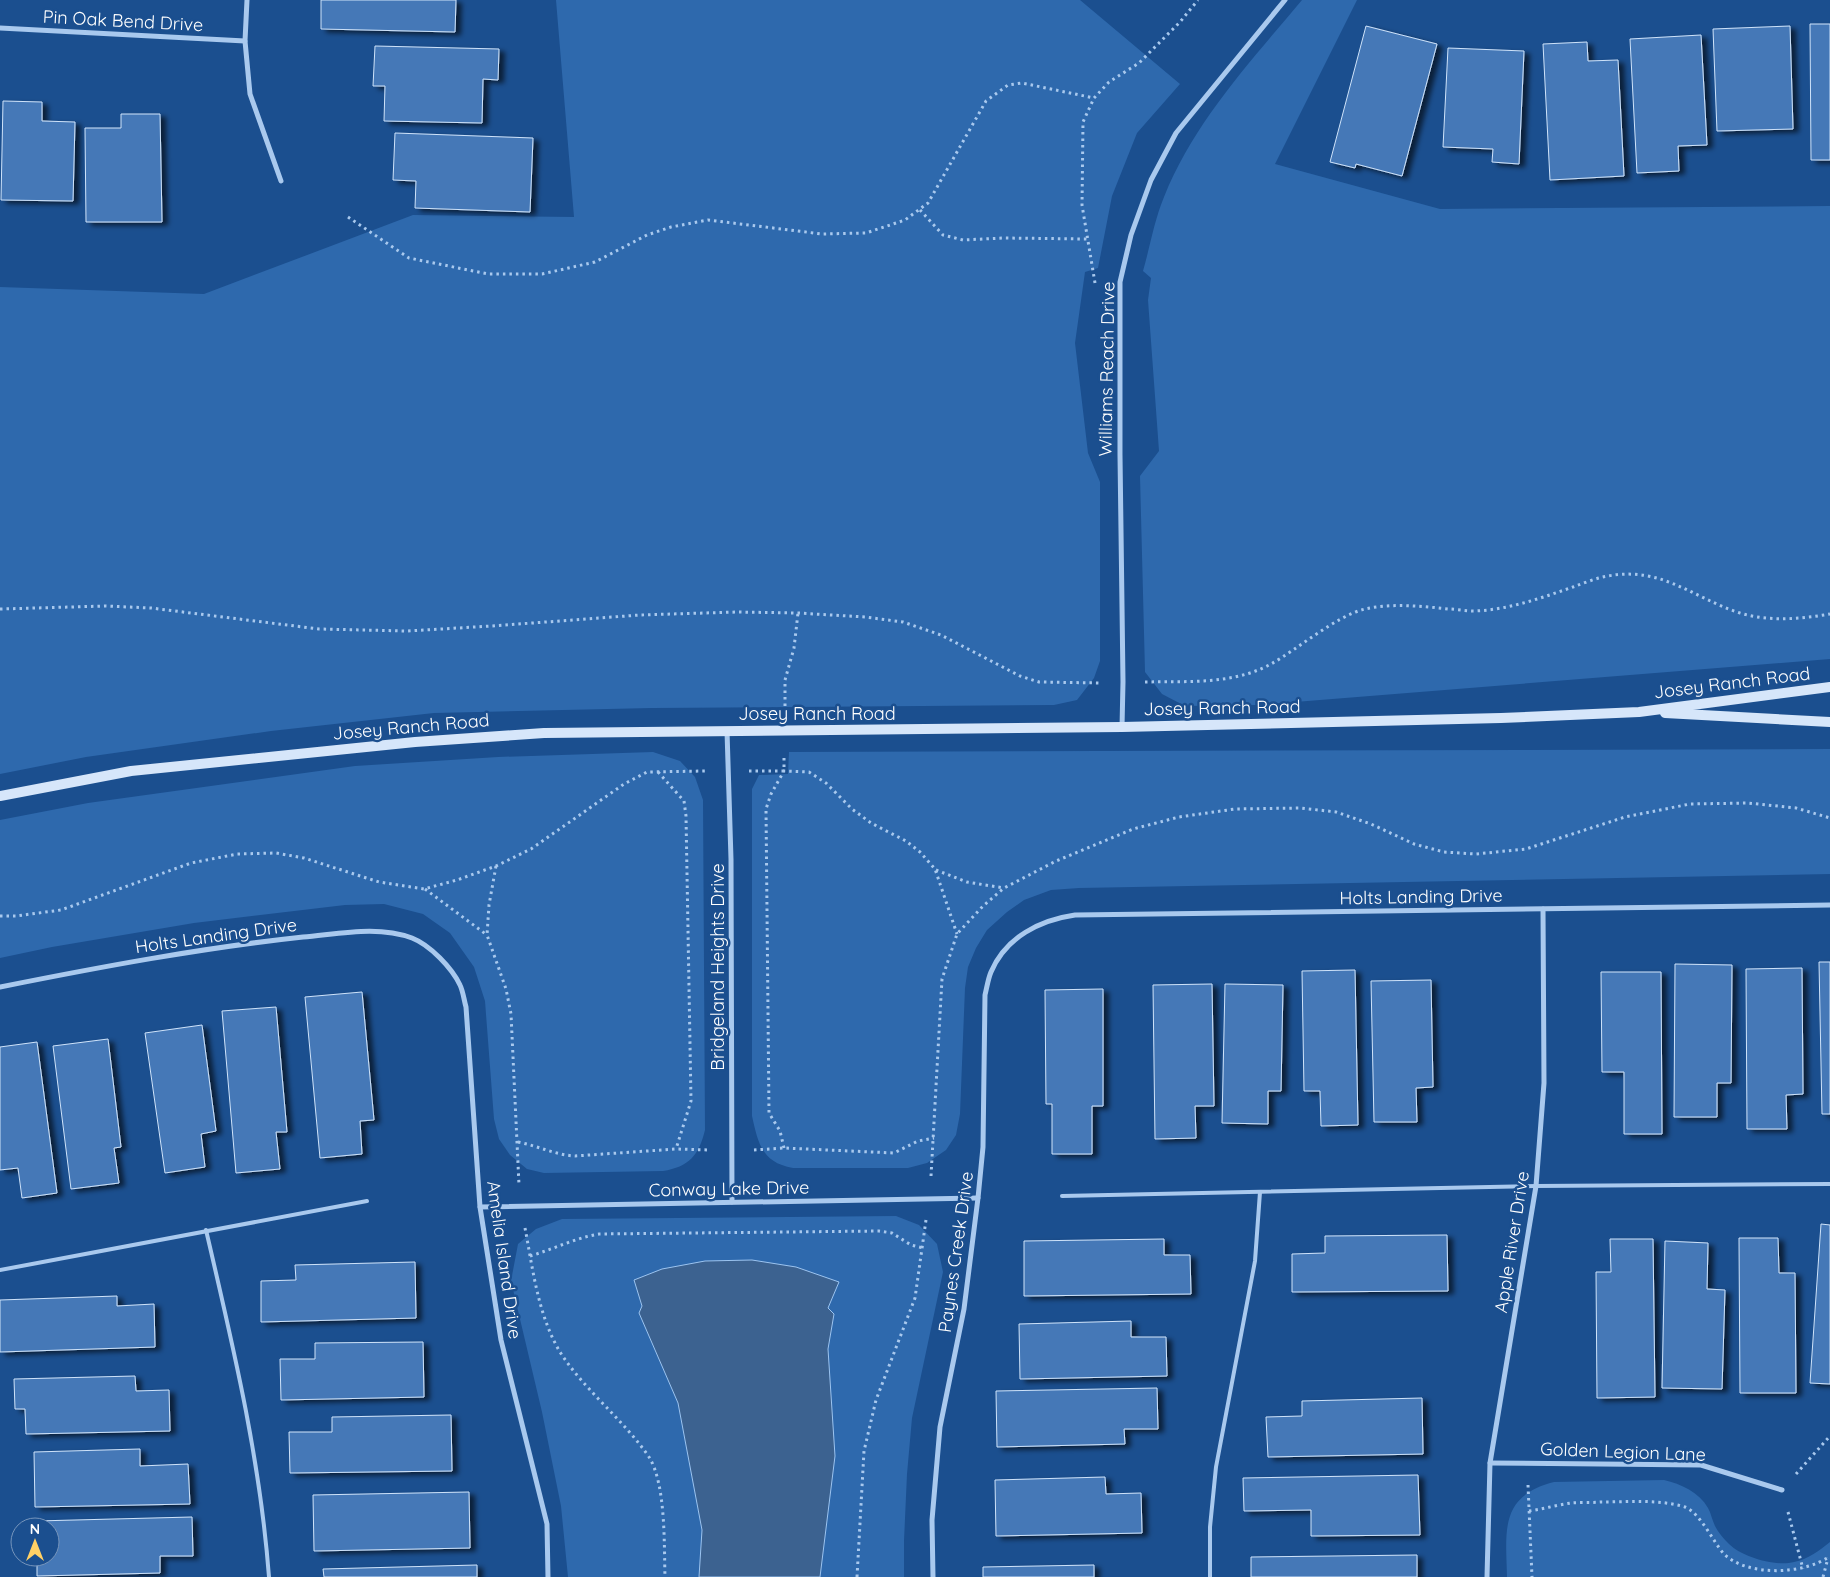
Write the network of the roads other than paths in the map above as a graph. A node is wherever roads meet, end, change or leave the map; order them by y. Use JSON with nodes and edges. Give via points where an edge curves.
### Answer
{"nodes":[{"id":1,"x":247,"y":0,"type":"edge"},
{"id":2,"x":1285,"y":0,"type":"edge"},
{"id":3,"x":0,"y":28,"type":"edge"},
{"id":4,"x":245,"y":41,"type":"junction"},
{"id":5,"x":281,"y":181,"type":"dead end"},
{"id":6,"x":1830,"y":687,"type":"edge"},
{"id":7,"x":1639,"y":712,"type":"junction"},
{"id":8,"x":1830,"y":722,"type":"edge"},
{"id":9,"x":1122,"y":727,"type":"junction"},
{"id":10,"x":728,"y":731,"type":"junction"},
{"id":11,"x":0,"y":796,"type":"edge"},
{"id":12,"x":1830,"y":905,"type":"edge"},
{"id":13,"x":1542,"y":909,"type":"junction"},
{"id":14,"x":1016,"y":937,"type":"joint"},
{"id":15,"x":434,"y":951,"type":"joint"},
{"id":16,"x":0,"y":987,"type":"edge"},
{"id":17,"x":1830,"y":1184,"type":"edge"},
{"id":18,"x":1536,"y":1186,"type":"junction"},
{"id":19,"x":1260,"y":1192,"type":"junction"},
{"id":20,"x":1062,"y":1196,"type":"dead end"},
{"id":21,"x":978,"y":1198,"type":"junction"},
{"id":22,"x":367,"y":1201,"type":"dead end"},
{"id":23,"x":732,"y":1202,"type":"junction"},
{"id":24,"x":480,"y":1207,"type":"junction"},
{"id":25,"x":206,"y":1230,"type":"junction"},
{"id":26,"x":0,"y":1270,"type":"edge"},
{"id":27,"x":1490,"y":1463,"type":"junction"},
{"id":28,"x":1782,"y":1490,"type":"road end"},
{"id":29,"x":269,"y":1577,"type":"edge"},
{"id":30,"x":548,"y":1577,"type":"edge"},
{"id":31,"x":933,"y":1577,"type":"edge"},
{"id":32,"x":1210,"y":1577,"type":"edge"},
{"id":33,"x":1487,"y":1577,"type":"edge"}],
"edges":[{"from":1,"to":4,"type":"street"},
{"from":2,"to":9,"type":"street","name":"Williams Reach Drive","via":[[1176,133],[1151,180],[1131,235],[1120,282]]},
{"from":3,"to":4,"type":"street","name":"Pin Oak Bend Drive"},
{"from":4,"to":5,"type":"street","via":[[250,94]]},
{"from":6,"to":7,"type":"street","name":"Josey Ranch Road"},
{"from":7,"to":8,"type":"street","name":"Josey Ranch Road"},
{"from":7,"to":9,"type":"street","name":"Josey Ranch Road"},
{"from":9,"to":10,"type":"street","name":"Josey Ranch Road"},
{"from":10,"to":11,"type":"street","name":"Josey Ranch Road","via":[[544,733],[415,742],[131,770]]},
{"from":10,"to":23,"type":"street","name":"Bridgeland Heights Drive"},
{"from":12,"to":13,"type":"street","name":"Holts Landing Drive"},
{"from":13,"to":14,"type":"street","name":"Holts Landing Drive","via":[[1075,915],[1058,917]]},
{"from":13,"to":18,"type":"street","name":"Apple River Drive","via":[[1544,1082]]},
{"from":14,"to":21,"type":"street","name":"Paynes Creek Drive","via":[[992,972],[985,995],[983,1147]]},
{"from":15,"to":16,"type":"street","name":"Holts Landing Drive","via":[[412,938],[362,931],[250,943]]},
{"from":15,"to":24,"type":"street","name":"Amelia Island Drive","via":[[461,986],[466,1007]]},
{"from":17,"to":18,"type":"lane"},
{"from":18,"to":19,"type":"lane"},
{"from":18,"to":27,"type":"street","name":"Apple River Drive"},
{"from":19,"to":20,"type":"lane"},
{"from":19,"to":32,"type":"lane","via":[[1255,1261],[1216,1467],[1210,1527]]},
{"from":21,"to":23,"type":"street","name":"Conway Lake Drive"},
{"from":21,"to":31,"type":"street","name":"Paynes Creek Drive","via":[[964,1309],[940,1427],[932,1520]]},
{"from":22,"to":25,"type":"lane"},
{"from":23,"to":24,"type":"street","name":"Conway Lake Drive"},
{"from":24,"to":30,"type":"street","name":"Amelia Island Drive","via":[[501,1340],[547,1524]]},
{"from":25,"to":26,"type":"lane"},
{"from":25,"to":29,"type":"lane","via":[[256,1464]]},
{"from":27,"to":28,"type":"street","name":"Golden Legion Lane","via":[[1701,1465]]},
{"from":27,"to":33,"type":"street","name":"Apple River Drive"}]}
